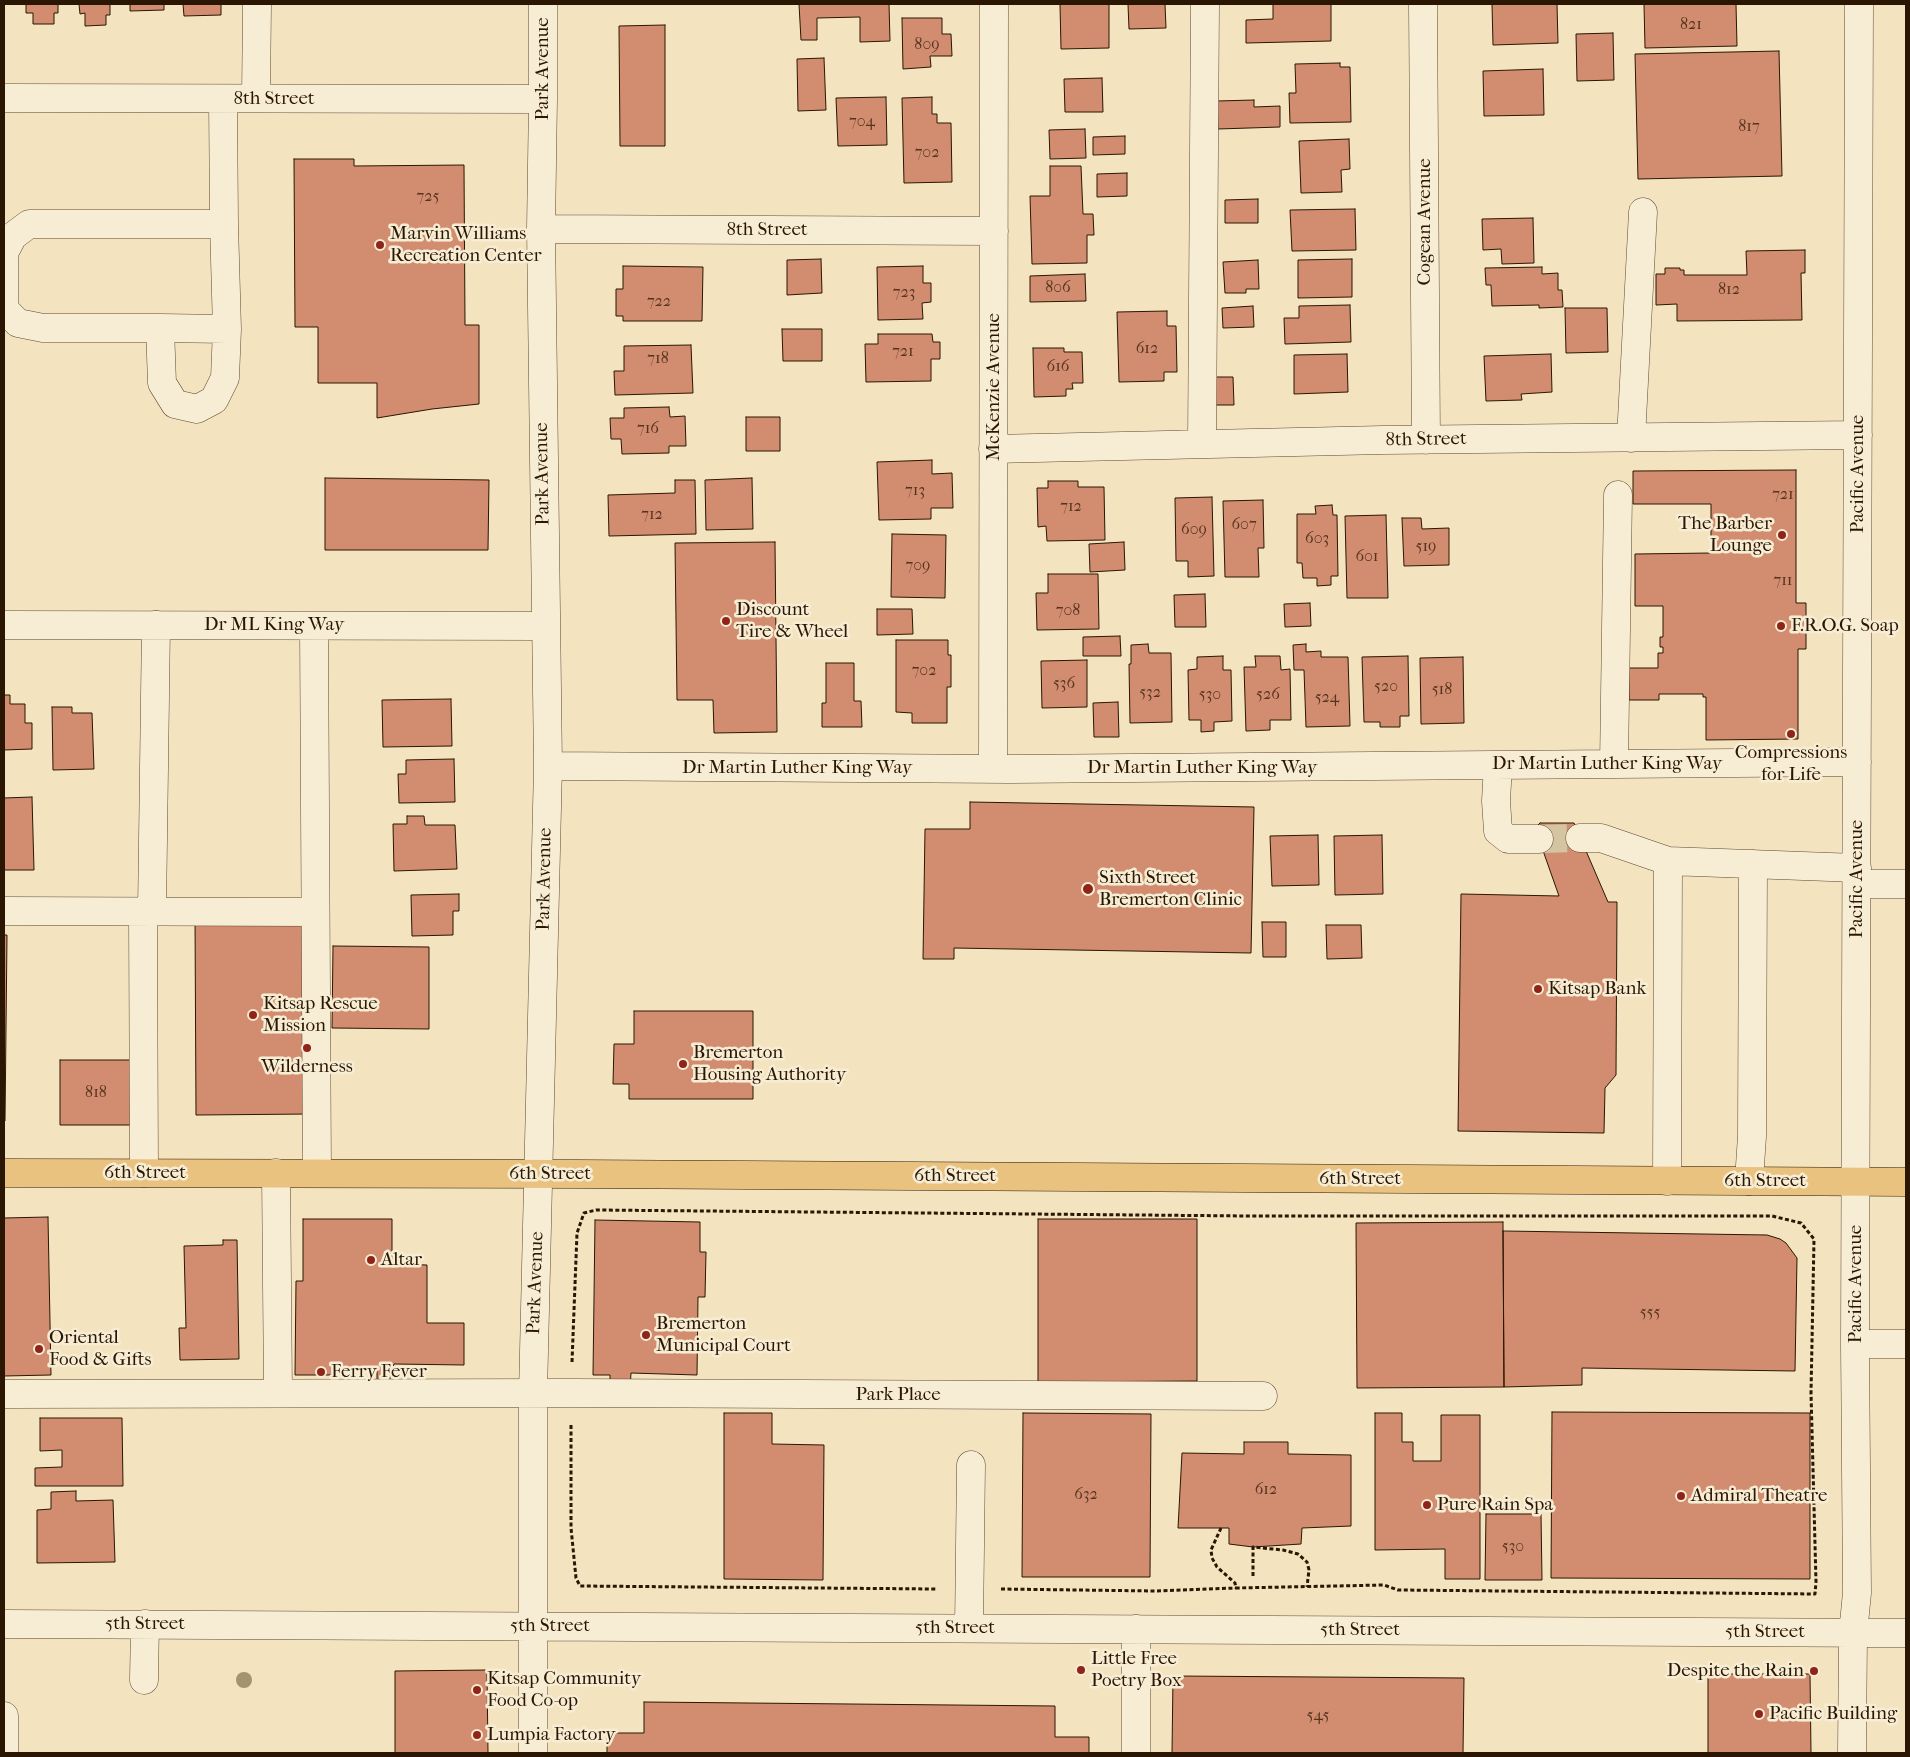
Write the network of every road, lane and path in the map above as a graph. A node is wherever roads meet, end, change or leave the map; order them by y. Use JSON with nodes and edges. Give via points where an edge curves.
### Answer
{"nodes":[{"id":1,"x":257,"y":4,"type":"edge"},
{"id":2,"x":543,"y":4,"type":"edge"},
{"id":3,"x":994,"y":4,"type":"edge"},
{"id":4,"x":1205,"y":4,"type":"edge"},
{"id":5,"x":1423,"y":4,"type":"edge"},
{"id":6,"x":1859,"y":4,"type":"edge"},
{"id":7,"x":4,"y":98,"type":"edge"},
{"id":8,"x":224,"y":98,"type":"junction"},
{"id":9,"x":256,"y":98,"type":"junction"},
{"id":10,"x":544,"y":99,"type":"junction"},
{"id":11,"x":1643,"y":212,"type":"dead end"},
{"id":12,"x":224,"y":224,"type":"junction"},
{"id":13,"x":541,"y":229,"type":"junction"},
{"id":14,"x":994,"y":231,"type":"junction"},
{"id":15,"x":160,"y":328,"type":"junction"},
{"id":16,"x":228,"y":329,"type":"junction"},
{"id":17,"x":1858,"y":435,"type":"junction"},
{"id":18,"x":1631,"y":438,"type":"junction"},
{"id":19,"x":1426,"y":440,"type":"junction"},
{"id":20,"x":1202,"y":444,"type":"junction"},
{"id":21,"x":993,"y":449,"type":"junction"},
{"id":22,"x":1618,"y":495,"type":"dead end"},
{"id":23,"x":4,"y":625,"type":"edge"},
{"id":24,"x":156,"y":625,"type":"junction"},
{"id":25,"x":314,"y":626,"type":"junction"},
{"id":26,"x":545,"y":626,"type":"junction"},
{"id":27,"x":1857,"y":762,"type":"junction"},
{"id":28,"x":1498,"y":764,"type":"junction"},
{"id":29,"x":1614,"y":764,"type":"junction"},
{"id":30,"x":548,"y":766,"type":"junction"},
{"id":31,"x":993,"y":769,"type":"junction"},
{"id":32,"x":1580,"y":838,"type":"tunnel mouth"},
{"id":33,"x":1539,"y":839,"type":"tunnel mouth"},
{"id":34,"x":1668,"y":860,"type":"junction"},
{"id":35,"x":1753,"y":864,"type":"junction"},
{"id":36,"x":1857,"y":876,"type":"junction"},
{"id":37,"x":1906,"y":884,"type":"edge"},
{"id":38,"x":4,"y":911,"type":"edge"},
{"id":39,"x":147,"y":911,"type":"junction"},
{"id":40,"x":315,"y":912,"type":"junction"},
{"id":41,"x":4,"y":1173,"type":"edge"},
{"id":42,"x":144,"y":1173,"type":"junction"},
{"id":43,"x":276,"y":1173,"type":"junction"},
{"id":44,"x":317,"y":1173,"type":"junction"},
{"id":45,"x":539,"y":1174,"type":"junction"},
{"id":46,"x":1666,"y":1181,"type":"junction"},
{"id":47,"x":1749,"y":1182,"type":"junction"},
{"id":48,"x":1856,"y":1182,"type":"junction"},
{"id":49,"x":1906,"y":1182,"type":"edge"},
{"id":50,"x":1856,"y":1344,"type":"junction"},
{"id":51,"x":1906,"y":1344,"type":"edge"},
{"id":52,"x":533,"y":1393,"type":"junction"},
{"id":53,"x":571,"y":1393,"type":"junction"},
{"id":54,"x":4,"y":1394,"type":"edge"},
{"id":55,"x":278,"y":1394,"type":"junction"},
{"id":56,"x":1263,"y":1396,"type":"dead end"},
{"id":57,"x":971,"y":1465,"type":"dead end"},
{"id":58,"x":1221,"y":1528,"type":"dead end"},
{"id":59,"x":1253,"y":1576,"type":"dead end"},
{"id":60,"x":1307,"y":1587,"type":"junction"},
{"id":61,"x":1236,"y":1588,"type":"junction"},
{"id":62,"x":970,"y":1589,"type":"junction"},
{"id":63,"x":4,"y":1624,"type":"edge"},
{"id":64,"x":144,"y":1624,"type":"junction"},
{"id":65,"x":533,"y":1626,"type":"junction"},
{"id":66,"x":969,"y":1628,"type":"junction"},
{"id":67,"x":1136,"y":1629,"type":"junction"},
{"id":68,"x":1854,"y":1632,"type":"junction"},
{"id":69,"x":1906,"y":1633,"type":"edge"},
{"id":70,"x":144,"y":1680,"type":"dead end"},
{"id":71,"x":4,"y":1716,"type":"edge"},
{"id":72,"x":4,"y":1753,"type":"edge"},
{"id":73,"x":533,"y":1753,"type":"edge"},
{"id":74,"x":1136,"y":1753,"type":"edge"},
{"id":75,"x":1852,"y":1753,"type":"edge"}],
"edges":[{"from":1,"to":9,"type":"street"},
{"from":2,"to":10,"type":"street","name":"Park Avenue"},
{"from":3,"to":14,"type":"street","name":"McKenzie Avenue"},
{"from":4,"to":20,"type":"street"},
{"from":5,"to":19,"type":"street","name":"Cogean Avenue"},
{"from":6,"to":17,"type":"street","name":"Pacific Avenue"},
{"from":7,"to":8,"type":"street","name":"8th Street"},
{"from":8,"to":9,"type":"street","name":"8th Street"},
{"from":8,"to":12,"type":"street"},
{"from":9,"to":10,"type":"street","name":"8th Street"},
{"from":10,"to":13,"type":"street","name":"Park Avenue"},
{"from":11,"to":18,"type":"street"},
{"from":12,"to":15,"type":"street","via":[[29,224],[13,236],[4,253],[4,309],[18,324],[42,328]]},
{"from":12,"to":16,"type":"street"},
{"from":13,"to":14,"type":"street","name":"8th Street"},
{"from":13,"to":26,"type":"street","name":"Park Avenue"},
{"from":14,"to":21,"type":"street","name":"McKenzie Avenue"},
{"from":15,"to":16,"type":"street"},
{"from":15,"to":16,"type":"street","via":[[162,383],[175,404],[197,410],[214,400],[226,378]]},
{"from":17,"to":18,"type":"street","name":"8th Street"},
{"from":17,"to":27,"type":"street","name":"Pacific Avenue"},
{"from":18,"to":19,"type":"street","name":"8th Street"},
{"from":19,"to":20,"type":"street","name":"8th Street"},
{"from":20,"to":21,"type":"street","name":"8th Street"},
{"from":21,"to":31,"type":"street","name":"McKenzie Avenue"},
{"from":22,"to":29,"type":"street"},
{"from":23,"to":24,"type":"street","name":"Dr ML King Way"},
{"from":24,"to":25,"type":"street","name":"Dr ML King Way"},
{"from":24,"to":39,"type":"street"},
{"from":25,"to":26,"type":"street","name":"Dr ML King Way"},
{"from":25,"to":40,"type":"street"},
{"from":26,"to":30,"type":"street","name":"Park Avenue"},
{"from":27,"to":29,"type":"street","name":"Dr Martin Luther King Way"},
{"from":27,"to":36,"type":"street","name":"Pacific Avenue"},
{"from":28,"to":29,"type":"street","name":"Dr Martin Luther King Way"},
{"from":28,"to":31,"type":"street","name":"Dr Martin Luther King Way"},
{"from":28,"to":33,"type":"street","via":[[1498,830],[1508,839]]},
{"from":30,"to":31,"type":"street","name":"Dr Martin Luther King Way"},
{"from":30,"to":45,"type":"street","name":"Park Avenue"},
{"from":32,"to":34,"type":"street","via":[[1601,838]]},
{"from":34,"to":35,"type":"street"},
{"from":34,"to":46,"type":"street"},
{"from":35,"to":36,"type":"street"},
{"from":35,"to":47,"type":"street"},
{"from":36,"to":37,"type":"street"},
{"from":36,"to":48,"type":"street","name":"Pacific Avenue"},
{"from":38,"to":39,"type":"street"},
{"from":39,"to":40,"type":"street"},
{"from":39,"to":42,"type":"street"},
{"from":40,"to":44,"type":"street"},
{"from":41,"to":42,"type":"main road","name":"6th Street"},
{"from":42,"to":43,"type":"main road","name":"6th Street"},
{"from":43,"to":44,"type":"main road","name":"6th Street"},
{"from":43,"to":55,"type":"street"},
{"from":44,"to":45,"type":"main road","name":"6th Street"},
{"from":45,"to":46,"type":"main road","name":"6th Street"},
{"from":45,"to":52,"type":"street","name":"Park Avenue"},
{"from":46,"to":47,"type":"main road","name":"6th Street"},
{"from":47,"to":48,"type":"main road","name":"6th Street"},
{"from":48,"to":49,"type":"main road","name":"6th Street"},
{"from":48,"to":50,"type":"street","name":"Pacific Avenue"},
{"from":50,"to":51,"type":"street"},
{"from":50,"to":68,"type":"street","name":"Pacific Avenue","via":[[1857,1593]]},
{"from":52,"to":53,"type":"street","name":"Park Place"},
{"from":52,"to":55,"type":"street","name":"Park Place"},
{"from":52,"to":65,"type":"street","name":"Park Avenue"},
{"from":53,"to":56,"type":"street","name":"Park Place"},
{"from":53,"to":60,"type":"path","via":[[577,1233],[584,1213],[596,1210],[1248,1216],[1772,1216],[1801,1223],[1814,1239],[1811,1393],[1815,1594],[1398,1590],[1384,1585]]},
{"from":53,"to":62,"type":"path","via":[[571,1528],[576,1578],[580,1586]]},
{"from":54,"to":55,"type":"street","name":"Park Place"},
{"from":57,"to":62,"type":"street"},
{"from":58,"to":61,"type":"path","via":[[1211,1550],[1212,1558]]},
{"from":59,"to":60,"type":"path","via":[[1253,1546],[1283,1550],[1298,1554],[1307,1562]]},
{"from":60,"to":61,"type":"path"},
{"from":61,"to":62,"type":"path","via":[[1155,1591]]},
{"from":62,"to":66,"type":"street"},
{"from":63,"to":64,"type":"street","name":"5th Street"},
{"from":64,"to":65,"type":"street","name":"5th Street"},
{"from":64,"to":70,"type":"street"},
{"from":65,"to":66,"type":"street","name":"5th Street"},
{"from":65,"to":73,"type":"street","name":"Park Avenue"},
{"from":66,"to":67,"type":"street","name":"5th Street"},
{"from":67,"to":68,"type":"street","name":"5th Street"},
{"from":67,"to":74,"type":"street"},
{"from":68,"to":69,"type":"street","name":"5th Street"},
{"from":68,"to":75,"type":"street","name":"Pacific Avenue"},
{"from":71,"to":72,"type":"street"}]}
